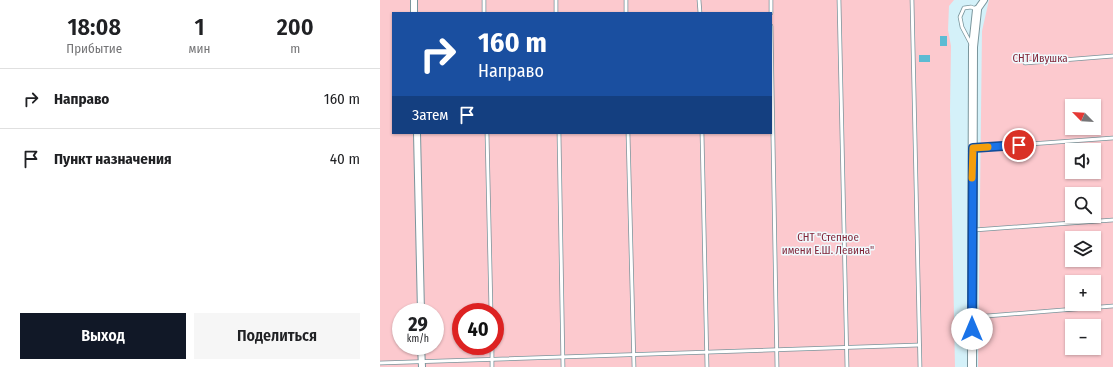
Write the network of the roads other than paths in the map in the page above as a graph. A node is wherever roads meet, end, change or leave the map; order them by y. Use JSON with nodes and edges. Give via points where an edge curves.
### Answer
{"nodes":[{"id":1,"x":414,"y":0,"type":"edge"},
{"id":2,"x":484,"y":0,"type":"edge"},
{"id":3,"x":556,"y":0,"type":"edge"},
{"id":4,"x":626,"y":0,"type":"edge"},
{"id":5,"x":700,"y":0,"type":"edge"},
{"id":6,"x":770,"y":0,"type":"edge"},
{"id":7,"x":840,"y":0,"type":"edge"},
{"id":8,"x":912,"y":0,"type":"edge"},
{"id":9,"x":984,"y":0,"type":"edge"},
{"id":10,"x":977,"y":10,"type":"junction"},
{"id":11,"x":414,"y":12,"type":"edge"},
{"id":12,"x":484,"y":12,"type":"edge"},
{"id":13,"x":556,"y":12,"type":"edge"},
{"id":14,"x":626,"y":12,"type":"edge"},
{"id":15,"x":700,"y":12,"type":"edge"},
{"id":16,"x":771,"y":12,"type":"edge"},
{"id":17,"x":973,"y":47,"type":"junction"},
{"id":18,"x":1113,"y":56,"type":"edge"},
{"id":19,"x":1025,"y":63,"type":"dead end"},
{"id":20,"x":772,"y":80,"type":"edge"},
{"id":21,"x":417,"y":134,"type":"edge"},
{"id":22,"x":487,"y":134,"type":"edge"},
{"id":23,"x":559,"y":134,"type":"edge"},
{"id":24,"x":628,"y":134,"type":"edge"},
{"id":25,"x":702,"y":134,"type":"edge"},
{"id":26,"x":1113,"y":138,"type":"edge"},
{"id":27,"x":973,"y":148,"type":"junction"},
{"id":28,"x":1113,"y":220,"type":"edge"},
{"id":29,"x":972,"y":230,"type":"junction"},
{"id":30,"x":421,"y":303,"type":"edge"},
{"id":31,"x":491,"y":303,"type":"edge"},
{"id":32,"x":1113,"y":306,"type":"edge"},
{"id":33,"x":972,"y":317,"type":"junction"},
{"id":34,"x":919,"y":345,"type":"junction"},
{"id":35,"x":847,"y":347,"type":"junction"},
{"id":36,"x":777,"y":350,"type":"junction"},
{"id":37,"x":707,"y":352,"type":"junction"},
{"id":38,"x":633,"y":354,"type":"junction"},
{"id":39,"x":492,"y":355,"type":"edge"},
{"id":40,"x":563,"y":357,"type":"junction"},
{"id":41,"x":492,"y":359,"type":"junction"},
{"id":42,"x":380,"y":363,"type":"edge"},
{"id":43,"x":422,"y":364,"type":"edge"},
{"id":44,"x":492,"y":367,"type":"edge"},
{"id":45,"x":563,"y":367,"type":"edge"},
{"id":46,"x":634,"y":367,"type":"edge"},
{"id":47,"x":707,"y":367,"type":"edge"},
{"id":48,"x":777,"y":367,"type":"edge"},
{"id":49,"x":847,"y":367,"type":"edge"},
{"id":50,"x":920,"y":367,"type":"edge"},
{"id":51,"x":972,"y":367,"type":"edge"}],
"edges":[{"from":1,"to":11,"type":"street"},
{"from":2,"to":12,"type":"lane"},
{"from":3,"to":13,"type":"lane"},
{"from":4,"to":14,"type":"lane"},
{"from":5,"to":15,"type":"lane"},
{"from":6,"to":16,"type":"lane"},
{"from":7,"to":35,"type":"lane"},
{"from":8,"to":34,"type":"lane"},
{"from":9,"to":10,"type":"street"},
{"from":10,"to":17,"type":"street"},
{"from":10,"to":17,"type":"lane","via":[[971,7],[964,8],[960,17],[962,27]]},
{"from":17,"to":27,"type":"street"},
{"from":18,"to":19,"type":"lane"},
{"from":20,"to":36,"type":"lane"},
{"from":21,"to":30,"type":"street"},
{"from":22,"to":31,"type":"lane"},
{"from":23,"to":40,"type":"lane"},
{"from":24,"to":38,"type":"lane"},
{"from":25,"to":37,"type":"lane"},
{"from":26,"to":27,"type":"lane"},
{"from":27,"to":29,"type":"street"},
{"from":28,"to":29,"type":"lane"},
{"from":29,"to":33,"type":"street"},
{"from":32,"to":33,"type":"lane"},
{"from":33,"to":51,"type":"street"},
{"from":34,"to":35,"type":"lane"},
{"from":34,"to":50,"type":"lane"},
{"from":35,"to":36,"type":"lane"},
{"from":35,"to":49,"type":"lane"},
{"from":36,"to":37,"type":"lane"},
{"from":36,"to":48,"type":"lane"},
{"from":37,"to":38,"type":"lane"},
{"from":37,"to":47,"type":"lane"},
{"from":38,"to":40,"type":"lane"},
{"from":38,"to":46,"type":"lane"},
{"from":39,"to":41,"type":"lane"},
{"from":40,"to":41,"type":"lane"},
{"from":40,"to":45,"type":"lane"},
{"from":41,"to":43,"type":"lane"},
{"from":41,"to":44,"type":"lane"},
{"from":42,"to":43,"type":"lane"}]}
